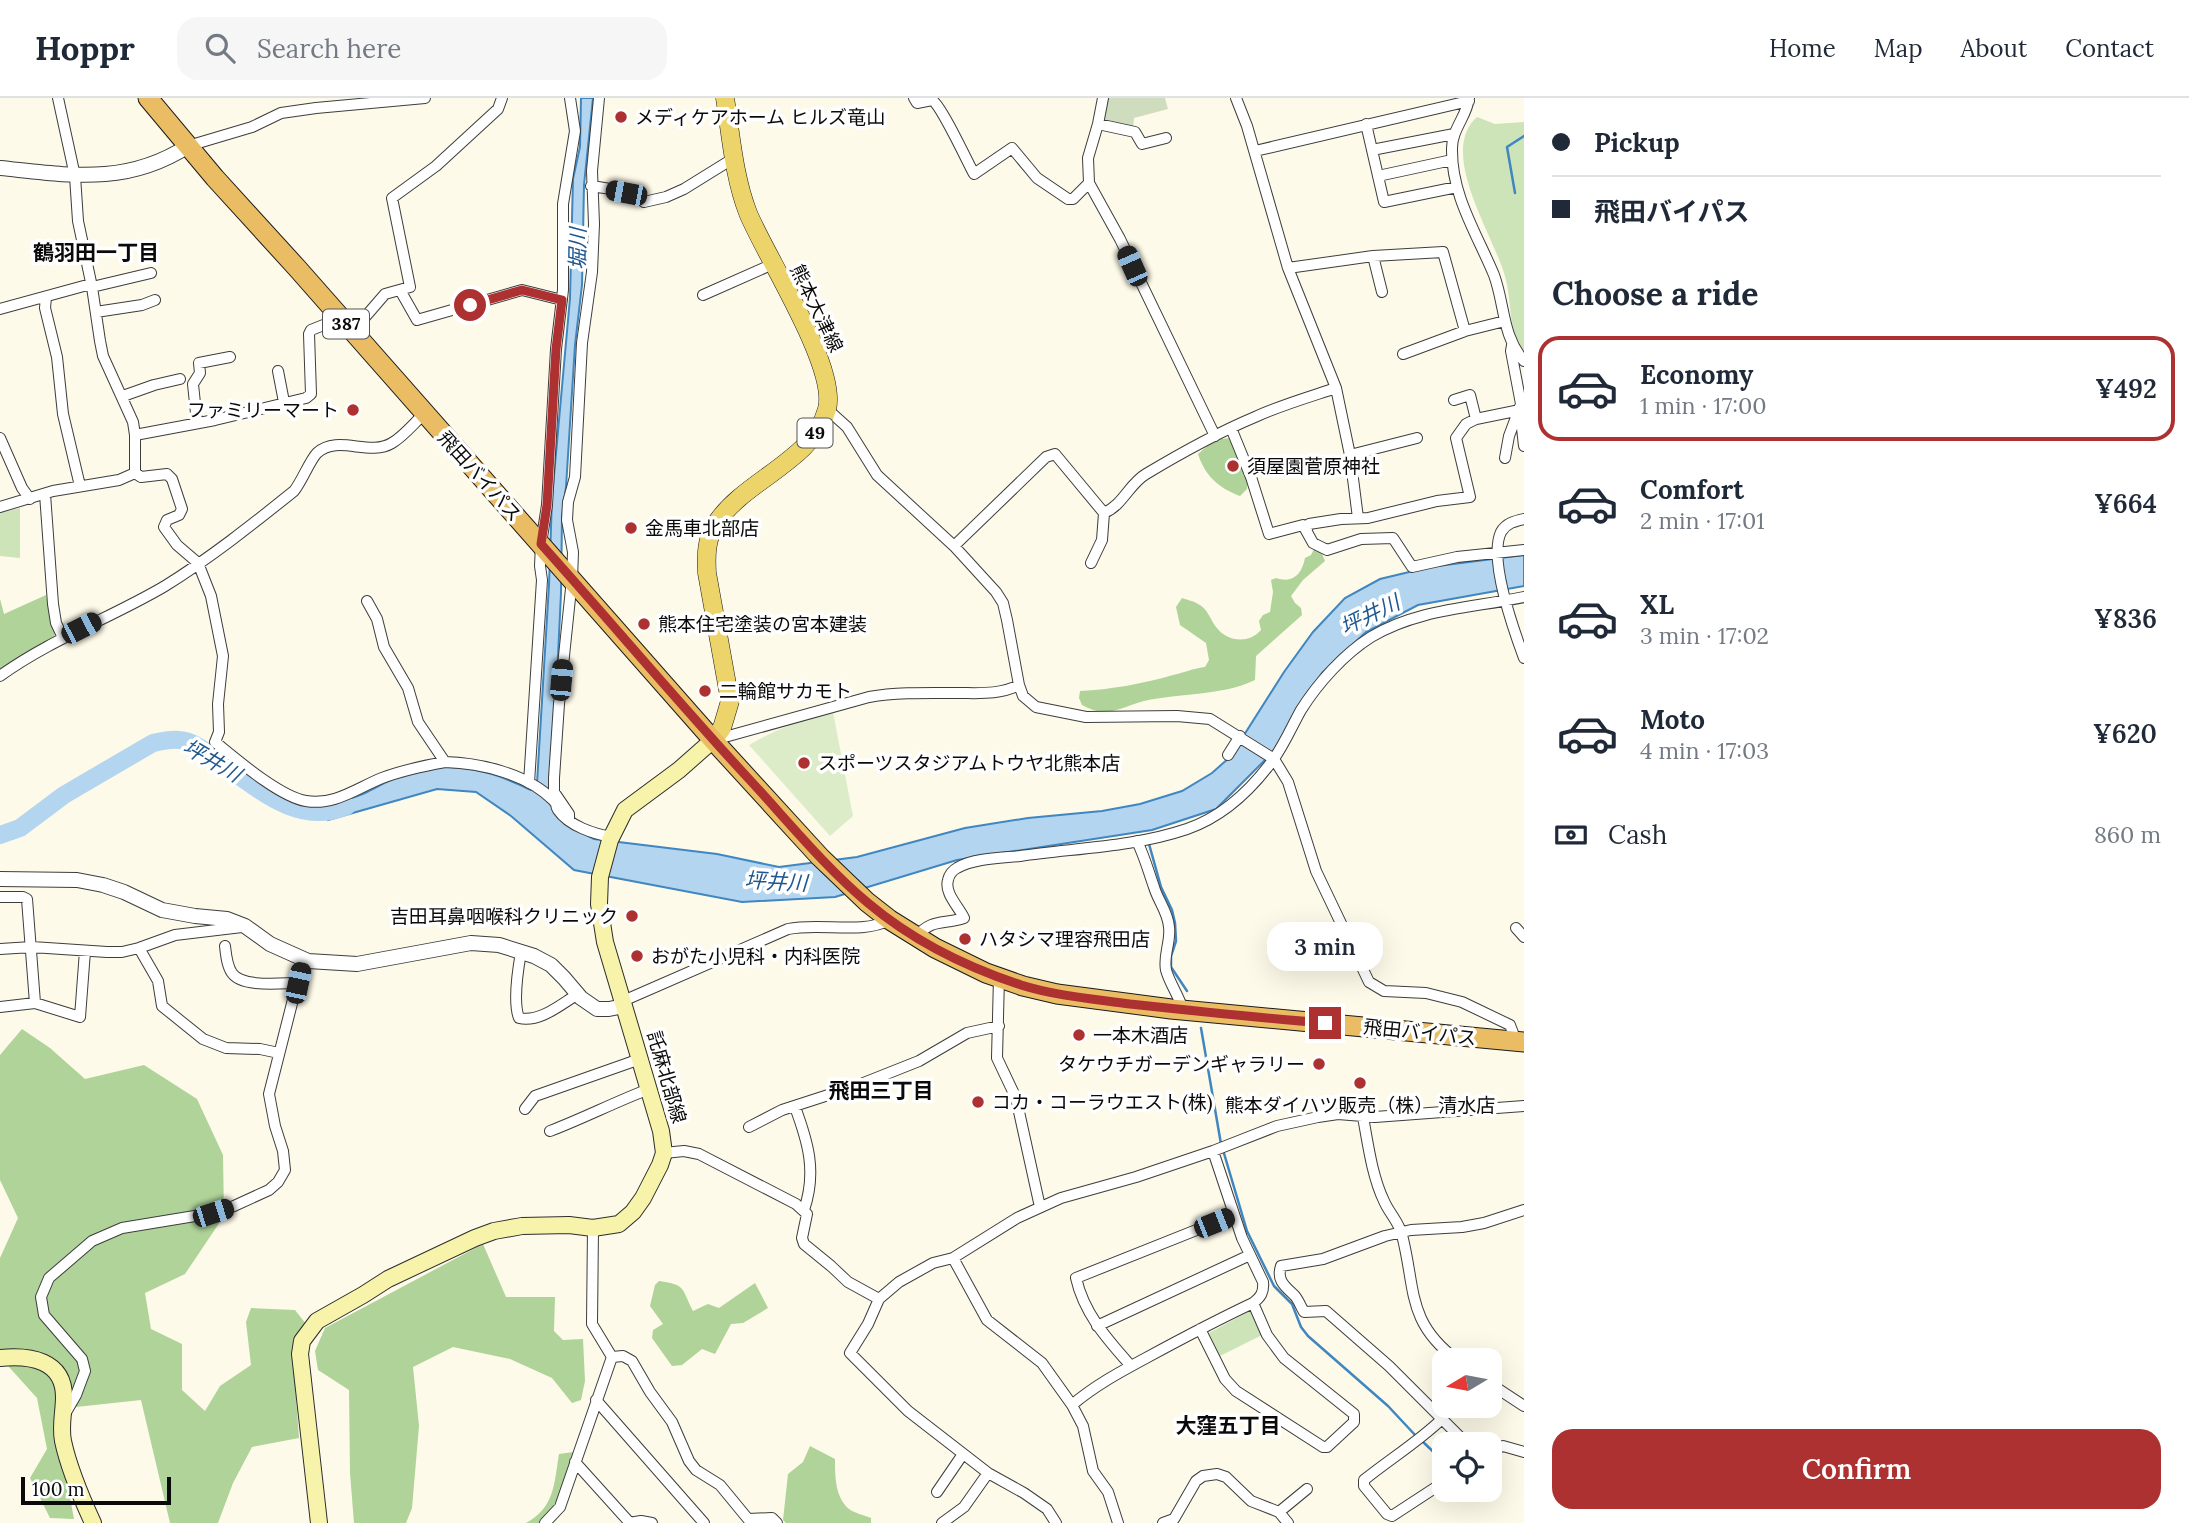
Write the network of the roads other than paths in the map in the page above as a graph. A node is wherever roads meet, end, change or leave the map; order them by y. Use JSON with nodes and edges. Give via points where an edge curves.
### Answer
{"nodes":[{"id":1,"x":58,"y":98,"type":"edge"},
{"id":2,"x":148,"y":98,"type":"edge"},
{"id":3,"x":425,"y":98,"type":"edge"},
{"id":4,"x":502,"y":98,"type":"edge"},
{"id":5,"x":570,"y":98,"type":"edge"},
{"id":6,"x":599,"y":98,"type":"edge"},
{"id":7,"x":725,"y":98,"type":"edge"},
{"id":8,"x":914,"y":98,"type":"edge"},
{"id":9,"x":1103,"y":98,"type":"edge"},
{"id":10,"x":1236,"y":98,"type":"edge"},
{"id":11,"x":1469,"y":99,"type":"edge"},
{"id":12,"x":1098,"y":124,"type":"junction"},
{"id":13,"x":1366,"y":124,"type":"junction"},
{"id":14,"x":1454,"y":134,"type":"junction"},
{"id":15,"x":1166,"y":138,"type":"dead end"},
{"id":16,"x":188,"y":146,"type":"junction"},
{"id":17,"x":1372,"y":150,"type":"junction"},
{"id":18,"x":1255,"y":151,"type":"junction"},
{"id":19,"x":734,"y":158,"type":"junction"},
{"id":20,"x":1452,"y":160,"type":"junction"},
{"id":21,"x":0,"y":168,"type":"edge"},
{"id":22,"x":75,"y":176,"type":"junction"},
{"id":23,"x":1378,"y":176,"type":"junction"},
{"id":24,"x":1089,"y":183,"type":"junction"},
{"id":25,"x":591,"y":186,"type":"junction"},
{"id":26,"x":1457,"y":187,"type":"junction"},
{"id":27,"x":1373,"y":256,"type":"junction"},
{"id":28,"x":773,"y":264,"type":"junction"},
{"id":29,"x":1288,"y":268,"type":"junction"},
{"id":30,"x":151,"y":273,"type":"dead end"},
{"id":31,"x":91,"y":285,"type":"junction"},
{"id":32,"x":400,"y":290,"type":"junction"},
{"id":33,"x":1382,"y":292,"type":"dead end"},
{"id":34,"x":702,"y":295,"type":"dead end"},
{"id":35,"x":46,"y":297,"type":"junction"},
{"id":36,"x":155,"y":300,"type":"dead end"},
{"id":37,"x":562,"y":300,"type":"junction"},
{"id":38,"x":0,"y":309,"type":"edge"},
{"id":39,"x":96,"y":312,"type":"junction"},
{"id":40,"x":1504,"y":321,"type":"junction"},
{"id":41,"x":347,"y":325,"type":"junction"},
{"id":42,"x":1465,"y":331,"type":"junction"},
{"id":43,"x":1512,"y":345,"type":"junction"},
{"id":44,"x":1403,"y":354,"type":"dead end"},
{"id":45,"x":230,"y":357,"type":"dead end"},
{"id":46,"x":1524,"y":361,"type":"edge"},
{"id":47,"x":278,"y":371,"type":"dead end"},
{"id":48,"x":180,"y":379,"type":"dead end"},
{"id":49,"x":1336,"y":387,"type":"junction"},
{"id":50,"x":123,"y":396,"type":"junction"},
{"id":51,"x":1454,"y":400,"type":"dead end"},
{"id":52,"x":284,"y":402,"type":"junction"},
{"id":53,"x":827,"y":409,"type":"junction"},
{"id":54,"x":1520,"y":410,"type":"junction"},
{"id":55,"x":424,"y":414,"type":"junction"},
{"id":56,"x":1476,"y":419,"type":"junction"},
{"id":57,"x":197,"y":423,"type":"junction"},
{"id":58,"x":1231,"y":428,"type":"junction"},
{"id":59,"x":135,"y":435,"type":"junction"},
{"id":60,"x":1215,"y":436,"type":"junction"},
{"id":61,"x":0,"y":438,"type":"edge"},
{"id":62,"x":1417,"y":438,"type":"dead end"},
{"id":63,"x":1524,"y":446,"type":"edge"},
{"id":64,"x":1350,"y":455,"type":"junction"},
{"id":65,"x":1505,"y":458,"type":"dead end"},
{"id":66,"x":135,"y":473,"type":"junction"},
{"id":67,"x":80,"y":486,"type":"junction"},
{"id":68,"x":45,"y":494,"type":"junction"},
{"id":69,"x":30,"y":499,"type":"junction"},
{"id":70,"x":0,"y":507,"type":"edge"},
{"id":71,"x":1104,"y":513,"type":"junction"},
{"id":72,"x":1358,"y":518,"type":"junction"},
{"id":73,"x":1524,"y":519,"type":"edge"},
{"id":74,"x":1307,"y":529,"type":"junction"},
{"id":75,"x":954,"y":546,"type":"junction"},
{"id":76,"x":543,"y":547,"type":"junction"},
{"id":77,"x":1524,"y":550,"type":"edge"},
{"id":78,"x":1499,"y":558,"type":"junction"},
{"id":79,"x":198,"y":563,"type":"junction"},
{"id":80,"x":1091,"y":563,"type":"dead end"},
{"id":81,"x":570,"y":577,"type":"junction"},
{"id":82,"x":1505,"y":597,"type":"junction"},
{"id":83,"x":1524,"y":597,"type":"edge"},
{"id":84,"x":367,"y":601,"type":"dead end"},
{"id":85,"x":64,"y":638,"type":"junction"},
{"id":86,"x":1524,"y":658,"type":"edge"},
{"id":87,"x":0,"y":676,"type":"edge"},
{"id":88,"x":1018,"y":685,"type":"junction"},
{"id":89,"x":1242,"y":738,"type":"junction"},
{"id":90,"x":713,"y":740,"type":"junction"},
{"id":91,"x":1228,"y":755,"type":"dead end"},
{"id":92,"x":1271,"y":757,"type":"junction"},
{"id":93,"x":445,"y":762,"type":"junction"},
{"id":94,"x":531,"y":784,"type":"junction"},
{"id":95,"x":569,"y":820,"type":"junction"},
{"id":96,"x":611,"y":839,"type":"junction"},
{"id":97,"x":1137,"y":841,"type":"junction"},
{"id":98,"x":0,"y":879,"type":"edge"},
{"id":99,"x":0,"y":897,"type":"edge"},
{"id":100,"x":890,"y":920,"type":"junction"},
{"id":101,"x":245,"y":926,"type":"junction"},
{"id":102,"x":916,"y":937,"type":"junction"},
{"id":103,"x":225,"y":946,"type":"dead end"},
{"id":104,"x":32,"y":947,"type":"junction"},
{"id":105,"x":139,"y":948,"type":"junction"},
{"id":106,"x":0,"y":949,"type":"edge"},
{"id":107,"x":85,"y":951,"type":"junction"},
{"id":108,"x":521,"y":953,"type":"junction"},
{"id":109,"x":303,"y":960,"type":"junction"},
{"id":110,"x":999,"y":977,"type":"junction"},
{"id":111,"x":298,"y":983,"type":"junction"},
{"id":112,"x":578,"y":994,"type":"junction"},
{"id":113,"x":35,"y":1003,"type":"junction"},
{"id":114,"x":623,"y":1004,"type":"junction"},
{"id":115,"x":0,"y":1007,"type":"edge"},
{"id":116,"x":1183,"y":1010,"type":"junction"},
{"id":117,"x":999,"y":1026,"type":"junction"},
{"id":118,"x":1520,"y":1042,"type":"edge"},
{"id":119,"x":279,"y":1053,"type":"junction"},
{"id":120,"x":640,"y":1059,"type":"junction"},
{"id":121,"x":649,"y":1089,"type":"junction"},
{"id":122,"x":1524,"y":1106,"type":"edge"},
{"id":123,"x":795,"y":1107,"type":"junction"},
{"id":124,"x":525,"y":1109,"type":"dead end"},
{"id":125,"x":1363,"y":1117,"type":"junction"},
{"id":126,"x":749,"y":1126,"type":"dead end"},
{"id":127,"x":550,"y":1131,"type":"dead end"},
{"id":128,"x":1213,"y":1152,"type":"junction"},
{"id":129,"x":664,"y":1153,"type":"junction"},
{"id":130,"x":1040,"y":1207,"type":"junction"},
{"id":131,"x":804,"y":1210,"type":"junction"},
{"id":132,"x":1524,"y":1210,"type":"edge"},
{"id":133,"x":1234,"y":1215,"type":"junction"},
{"id":134,"x":593,"y":1227,"type":"junction"},
{"id":135,"x":1402,"y":1233,"type":"junction"},
{"id":136,"x":1250,"y":1255,"type":"junction"},
{"id":137,"x":953,"y":1258,"type":"junction"},
{"id":138,"x":1271,"y":1280,"type":"junction"},
{"id":139,"x":879,"y":1299,"type":"junction"},
{"id":140,"x":1254,"y":1303,"type":"junction"},
{"id":141,"x":1097,"y":1326,"type":"junction"},
{"id":142,"x":1200,"y":1329,"type":"junction"},
{"id":143,"x":1444,"y":1348,"type":"edge"},
{"id":144,"x":612,"y":1357,"type":"junction"},
{"id":145,"x":0,"y":1358,"type":"edge"},
{"id":146,"x":1131,"y":1366,"type":"junction"},
{"id":147,"x":1502,"y":1392,"type":"edge"},
{"id":148,"x":596,"y":1400,"type":"junction"},
{"id":149,"x":1072,"y":1405,"type":"junction"},
{"id":150,"x":1524,"y":1406,"type":"edge"},
{"id":151,"x":1443,"y":1419,"type":"junction"},
{"id":152,"x":61,"y":1423,"type":"junction"},
{"id":153,"x":1455,"y":1432,"type":"edge"},
{"id":154,"x":1502,"y":1446,"type":"edge"},
{"id":155,"x":1524,"y":1452,"type":"edge"},
{"id":156,"x":963,"y":1454,"type":"junction"},
{"id":157,"x":575,"y":1462,"type":"junction"},
{"id":158,"x":988,"y":1473,"type":"junction"},
{"id":159,"x":1307,"y":1489,"type":"dead end"},
{"id":160,"x":1432,"y":1490,"type":"edge"},
{"id":161,"x":937,"y":1492,"type":"dead end"},
{"id":162,"x":1279,"y":1512,"type":"junction"},
{"id":163,"x":1171,"y":1522,"type":"edge"},
{"id":164,"x":93,"y":1523,"type":"edge"},
{"id":165,"x":319,"y":1523,"type":"edge"},
{"id":166,"x":545,"y":1523,"type":"edge"},
{"id":167,"x":630,"y":1523,"type":"edge"},
{"id":168,"x":652,"y":1523,"type":"edge"},
{"id":169,"x":704,"y":1523,"type":"edge"},
{"id":170,"x":777,"y":1523,"type":"edge"},
{"id":171,"x":942,"y":1523,"type":"edge"},
{"id":172,"x":1056,"y":1523,"type":"edge"},
{"id":173,"x":1118,"y":1523,"type":"edge"},
{"id":174,"x":1288,"y":1523,"type":"edge"}],
"edges":[{"from":1,"to":22,"type":"street"},
{"from":2,"to":16,"type":"highway","name":"飛田バイパス","number":"387"},
{"from":3,"to":16,"type":"street","via":[[281,113]]},
{"from":4,"to":32,"type":"street","via":[[498,109],[436,166],[391,198],[410,287]]},
{"from":5,"to":37,"type":"street","via":[[575,131],[563,204]]},
{"from":6,"to":25,"type":"street"},
{"from":7,"to":19,"type":"main road","name":"熊本大津線","number":"49"},
{"from":8,"to":24,"type":"street","via":[[917,103],[932,100],[939,104],[974,174],[1012,148],[1037,178],[1068,198],[1073,199]]},
{"from":9,"to":12,"type":"street"},
{"from":10,"to":18,"type":"street"},
{"from":11,"to":13,"type":"street"},
{"from":11,"to":14,"type":"street"},
{"from":12,"to":15,"type":"street","via":[[1134,131],[1142,145]]},
{"from":12,"to":24,"type":"street","via":[[1088,158]]},
{"from":13,"to":17,"type":"street"},
{"from":13,"to":18,"type":"street"},
{"from":14,"to":17,"type":"street"},
{"from":14,"to":20,"type":"street"},
{"from":16,"to":22,"type":"street","via":[[151,166]]},
{"from":16,"to":41,"type":"highway","name":"飛田バイパス","number":"387"},
{"from":17,"to":23,"type":"street"},
{"from":18,"to":29,"type":"street"},
{"from":19,"to":25,"type":"street","via":[[684,189],[644,202]]},
{"from":19,"to":28,"type":"main road","name":"熊本大津線","number":"49","via":[[749,214]]},
{"from":20,"to":23,"type":"street"},
{"from":20,"to":26,"type":"street"},
{"from":21,"to":22,"type":"street"},
{"from":22,"to":31,"type":"street","via":[[78,221]]},
{"from":23,"to":26,"type":"street","via":[[1384,202]]},
{"from":24,"to":60,"type":"street"},
{"from":25,"to":81,"type":"street","via":[[592,272],[582,343],[575,477],[567,520],[573,552]]},
{"from":26,"to":40,"type":"street","via":[[1494,276]]},
{"from":27,"to":29,"type":"street"},
{"from":27,"to":33,"type":"street"},
{"from":27,"to":42,"type":"street","via":[[1443,252]]},
{"from":28,"to":34,"type":"street"},
{"from":28,"to":53,"type":"main road","name":"熊本大津線","number":"49","via":[[824,368]]},
{"from":29,"to":49,"type":"street"},
{"from":30,"to":31,"type":"street"},
{"from":31,"to":35,"type":"street"},
{"from":31,"to":39,"type":"street"},
{"from":32,"to":37,"type":"street","via":[[417,320],[522,290]]},
{"from":32,"to":41,"type":"street","via":[[385,294]]},
{"from":35,"to":38,"type":"street"},
{"from":35,"to":67,"type":"street","via":[[63,414]]},
{"from":36,"to":39,"type":"street"},
{"from":37,"to":76,"type":"street"},
{"from":39,"to":50,"type":"street","via":[[103,356]]},
{"from":40,"to":42,"type":"street"},
{"from":40,"to":43,"type":"street"},
{"from":41,"to":52,"type":"street","via":[[311,330],[311,394]]},
{"from":41,"to":55,"type":"highway","name":"飛田バイパス","number":"387"},
{"from":42,"to":44,"type":"street"},
{"from":43,"to":46,"type":"street"},
{"from":43,"to":54,"type":"street"},
{"from":45,"to":57,"type":"street","via":[[199,363],[200,373],[193,384]]},
{"from":47,"to":52,"type":"street"},
{"from":48,"to":50,"type":"street"},
{"from":49,"to":58,"type":"street"},
{"from":49,"to":64,"type":"street"},
{"from":50,"to":59,"type":"street"},
{"from":51,"to":56,"type":"street","via":[[1470,395]]},
{"from":52,"to":57,"type":"street"},
{"from":53,"to":75,"type":"street","via":[[848,426],[877,475]]},
{"from":53,"to":90,"type":"main road","number":"49","via":[[809,441],[734,504],[709,539],[707,573],[730,701]]},
{"from":54,"to":56,"type":"street"},
{"from":54,"to":63,"type":"street"},
{"from":54,"to":65,"type":"street"},
{"from":55,"to":76,"type":"highway","name":"飛田バイパス","number":"387"},
{"from":55,"to":79,"type":"street","via":[[392,443],[342,445],[316,454],[294,491]]},
{"from":56,"to":72,"type":"street","via":[[1456,438],[1470,497]]},
{"from":57,"to":59,"type":"street"},
{"from":58,"to":60,"type":"street"},
{"from":58,"to":74,"type":"street","via":[[1269,534],[1303,525]]},
{"from":59,"to":66,"type":"street"},
{"from":60,"to":71,"type":"street","via":[[1144,475],[1120,503]]},
{"from":61,"to":69,"type":"street"},
{"from":62,"to":64,"type":"street"},
{"from":64,"to":72,"type":"street"},
{"from":66,"to":67,"type":"street"},
{"from":66,"to":79,"type":"street","via":[[141,477],[167,474],[172,479],[182,509],[164,527]]},
{"from":67,"to":68,"type":"street"},
{"from":68,"to":69,"type":"street"},
{"from":68,"to":85,"type":"street","via":[[53,604]]},
{"from":69,"to":70,"type":"street"},
{"from":71,"to":75,"type":"street","via":[[1055,454],[1049,454]]},
{"from":71,"to":80,"type":"street","via":[[1102,540]]},
{"from":72,"to":74,"type":"street","via":[[1309,524]]},
{"from":73,"to":78,"type":"street","via":[[1512,521],[1502,531]]},
{"from":74,"to":78,"type":"street","via":[[1313,543],[1327,550],[1362,539],[1393,538],[1412,567],[1457,557]]},
{"from":75,"to":88,"type":"street","via":[[1003,603]]},
{"from":76,"to":81,"type":"highway","name":"飛田バイパス","number":"387"},
{"from":76,"to":94,"type":"street"},
{"from":77,"to":78,"type":"street"},
{"from":78,"to":82,"type":"street"},
{"from":79,"to":85,"type":"street","via":[[163,587]]},
{"from":79,"to":93,"type":"street","via":[[211,596],[223,656],[215,742],[275,787],[305,801],[332,800],[381,778]]},
{"from":81,"to":90,"type":"highway","name":"飛田バイパス","number":"387"},
{"from":81,"to":95,"type":"street","via":[[554,778],[554,792]]},
{"from":82,"to":83,"type":"street"},
{"from":82,"to":86,"type":"street"},
{"from":82,"to":92,"type":"street","via":[[1398,623],[1370,638],[1331,673]]},
{"from":84,"to":93,"type":"street","via":[[384,647],[408,688],[418,722]]},
{"from":85,"to":87,"type":"street"},
{"from":88,"to":89,"type":"street","via":[[1036,707],[1050,711],[1086,717],[1210,719]]},
{"from":88,"to":90,"type":"street","via":[[985,693],[869,697]]},
{"from":89,"to":91,"type":"street"},
{"from":89,"to":92,"type":"street"},
{"from":90,"to":96,"type":"main road","name":"託麻北部線","via":[[625,810]]},
{"from":90,"to":100,"type":"highway","name":"飛田バイパス","number":"387","via":[[823,860]]},
{"from":92,"to":97,"type":"street","via":[[1239,798],[1217,815],[1199,825]]},
{"from":92,"to":118,"type":"street","via":[[1288,782],[1316,872],[1369,982],[1384,991],[1426,993],[1462,1002],[1510,1025]]},
{"from":93,"to":94,"type":"street","via":[[463,762]]},
{"from":94,"to":95,"type":"street","via":[[553,800]]},
{"from":95,"to":96,"type":"street"},
{"from":96,"to":114,"type":"main road","name":"託麻北部線","via":[[600,877],[600,916]]},
{"from":97,"to":102,"type":"street","via":[[991,859],[957,868],[947,886],[964,918],[931,924]]},
{"from":97,"to":116,"type":"street","via":[[1168,917],[1167,974]]},
{"from":98,"to":101,"type":"street","via":[[77,880],[124,892],[162,910]]},
{"from":99,"to":104,"type":"street","via":[[27,899]]},
{"from":100,"to":102,"type":"highway","name":"飛田バイパス","number":"387"},
{"from":100,"to":114,"type":"street","via":[[869,927],[788,929]]},
{"from":101,"to":105,"type":"street","via":[[175,935]]},
{"from":101,"to":109,"type":"street"},
{"from":102,"to":110,"type":"highway","name":"飛田バイパス","number":"387"},
{"from":103,"to":111,"type":"street","via":[[238,979]]},
{"from":104,"to":106,"type":"street"},
{"from":104,"to":107,"type":"street"},
{"from":104,"to":113,"type":"street"},
{"from":105,"to":107,"type":"street"},
{"from":105,"to":119,"type":"street","via":[[153,970],[163,1006],[203,1039],[226,1048]]},
{"from":107,"to":113,"type":"street","via":[[80,1017]]},
{"from":108,"to":109,"type":"street","via":[[471,943],[357,964]]},
{"from":108,"to":112,"type":"street","via":[[551,965]]},
{"from":108,"to":112,"type":"street","via":[[519,1018],[542,1015]]},
{"from":109,"to":111,"type":"street"},
{"from":110,"to":116,"type":"highway","name":"飛田バイパス","number":"387","via":[[1057,994]]},
{"from":110,"to":117,"type":"street"},
{"from":111,"to":119,"type":"street"},
{"from":112,"to":114,"type":"street","via":[[597,1009]]},
{"from":113,"to":115,"type":"street"},
{"from":114,"to":120,"type":"main road","name":"託麻北部線"},
{"from":116,"to":118,"type":"highway","name":"飛田バイパス","number":"387"},
{"from":117,"to":123,"type":"street","via":[[967,1033],[919,1061]]},
{"from":117,"to":130,"type":"street","via":[[997,1058],[1016,1098]]},
{"from":119,"to":152,"type":"street","via":[[269,1094],[285,1170],[278,1182],[258,1196],[213,1213],[122,1228],[92,1241],[49,1278],[41,1297],[44,1315],[82,1359],[85,1371]]},
{"from":120,"to":121,"type":"main road","name":"託麻北部線"},
{"from":120,"to":124,"type":"street","via":[[535,1096]]},
{"from":121,"to":127,"type":"street"},
{"from":121,"to":129,"type":"main road","name":"託麻北部線"},
{"from":122,"to":125,"type":"street"},
{"from":123,"to":126,"type":"street"},
{"from":123,"to":131,"type":"street","via":[[811,1156]]},
{"from":125,"to":128,"type":"street","via":[[1338,1114],[1300,1120]]},
{"from":125,"to":135,"type":"street","via":[[1384,1202]]},
{"from":128,"to":130,"type":"street"},
{"from":128,"to":133,"type":"street"},
{"from":129,"to":131,"type":"street","via":[[699,1154]]},
{"from":129,"to":134,"type":"main road","name":"託麻北部線","via":[[643,1198],[626,1219],[613,1226]]},
{"from":130,"to":137,"type":"street"},
{"from":131,"to":139,"type":"street","via":[[804,1244],[848,1282]]},
{"from":132,"to":135,"type":"street","via":[[1484,1223]]},
{"from":133,"to":136,"type":"street"},
{"from":133,"to":141,"type":"street","via":[[1076,1278]]},
{"from":134,"to":144,"type":"street","via":[[592,1324]]},
{"from":134,"to":165,"type":"main road","name":"託麻北部線","via":[[538,1225],[494,1231],[388,1279],[317,1321],[302,1341],[300,1354]]},
{"from":135,"to":138,"type":"street","via":[[1323,1259],[1281,1266]]},
{"from":135,"to":143,"type":"street","via":[[1422,1322]]},
{"from":136,"to":138,"type":"street"},
{"from":136,"to":141,"type":"street"},
{"from":137,"to":139,"type":"street","via":[[915,1272]]},
{"from":137,"to":149,"type":"street","via":[[987,1320],[1042,1363]]},
{"from":138,"to":140,"type":"street"},
{"from":138,"to":151,"type":"street","via":[[1297,1298],[1304,1312],[1326,1311]]},
{"from":139,"to":156,"type":"street","via":[[850,1353],[908,1411]]},
{"from":140,"to":142,"type":"street"},
{"from":140,"to":142,"type":"street","via":[[1267,1335],[1284,1358],[1354,1413],[1354,1422],[1327,1447],[1236,1391]]},
{"from":141,"to":146,"type":"street"},
{"from":142,"to":146,"type":"street"},
{"from":144,"to":148,"type":"street"},
{"from":144,"to":170,"type":"street","via":[[632,1361],[672,1422],[696,1470],[720,1485],[748,1519],[772,1518]]},
{"from":145,"to":152,"type":"main road","via":[[41,1361],[53,1369],[64,1395]]},
{"from":146,"to":149,"type":"street"},
{"from":147,"to":150,"type":"street"},
{"from":148,"to":157,"type":"street"},
{"from":148,"to":169,"type":"street"},
{"from":149,"to":173,"type":"street","via":[[1083,1426],[1093,1471],[1108,1492]]},
{"from":151,"to":153,"type":"street"},
{"from":151,"to":160,"type":"street","via":[[1364,1480],[1364,1486],[1392,1516]]},
{"from":152,"to":164,"type":"main road","via":[[73,1476]]},
{"from":154,"to":155,"type":"street"},
{"from":156,"to":158,"type":"street"},
{"from":156,"to":161,"type":"street"},
{"from":157,"to":166,"type":"street","via":[[560,1507]]},
{"from":157,"to":167,"type":"street"},
{"from":158,"to":171,"type":"street","via":[[964,1507]]},
{"from":158,"to":172,"type":"street","via":[[1047,1509]]},
{"from":159,"to":162,"type":"street"},
{"from":162,"to":163,"type":"street","via":[[1251,1501],[1217,1474],[1196,1481]]},
{"from":162,"to":174,"type":"street"},
{"from":167,"to":168,"type":"street"}]}
